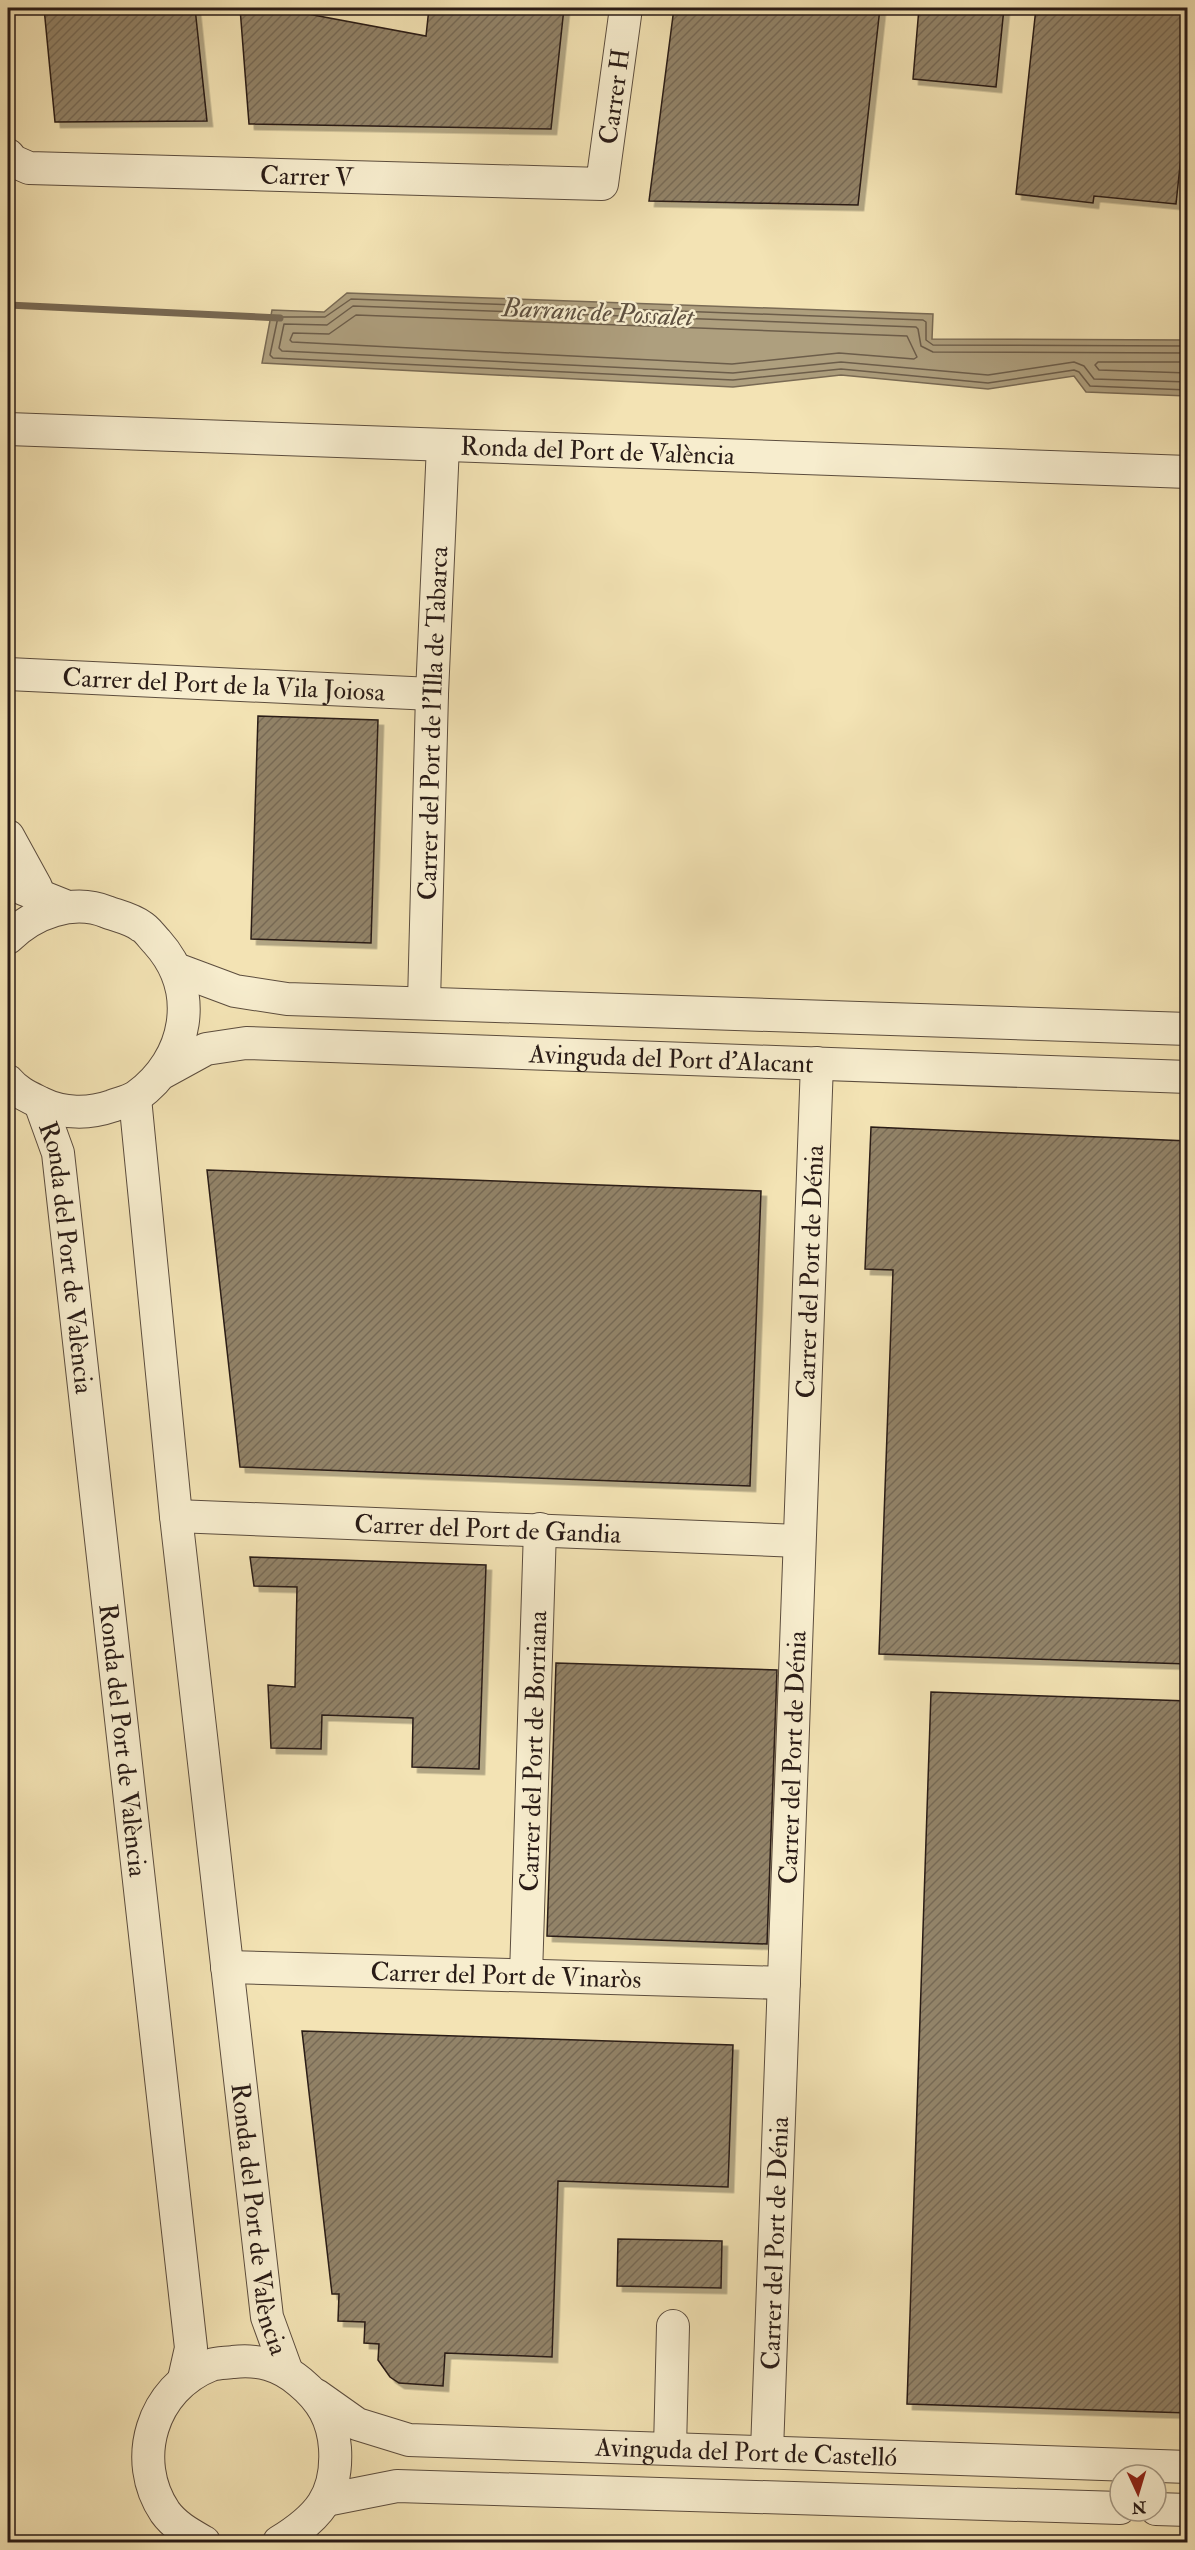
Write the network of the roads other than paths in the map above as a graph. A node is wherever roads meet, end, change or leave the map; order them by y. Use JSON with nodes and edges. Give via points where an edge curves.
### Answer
{"nodes":[{"id":1,"x":626,"y":8,"type":"edge"},
{"id":2,"x":10,"y":158,"type":"edge"},
{"id":3,"x":602,"y":184,"type":"joint"},
{"id":4,"x":8,"y":429,"type":"edge"},
{"id":5,"x":443,"y":445,"type":"junction"},
{"id":6,"x":1188,"y":472,"type":"edge"},
{"id":7,"x":10,"y":678,"type":"edge"},
{"id":8,"x":432,"y":694,"type":"junction"},
{"id":9,"x":8,"y":836,"type":"edge"},
{"id":10,"x":8,"y":871,"type":"edge"},
{"id":11,"x":54,"y":902,"type":"junction"},
{"id":12,"x":8,"y":938,"type":"edge"},
{"id":13,"x":176,"y":969,"type":"junction"},
{"id":14,"x":424,"y":1002,"type":"junction"},
{"id":15,"x":1188,"y":1029,"type":"edge"},
{"id":16,"x":817,"y":1063,"type":"junction"},
{"id":17,"x":164,"y":1072,"type":"junction"},
{"id":18,"x":1188,"y":1077,"type":"edge"},
{"id":19,"x":8,"y":1081,"type":"edge"},
{"id":20,"x":135,"y":1098,"type":"junction"},
{"id":21,"x":40,"y":1102,"type":"junction"},
{"id":22,"x":176,"y":1516,"type":"junction"},
{"id":23,"x":540,"y":1529,"type":"junction"},
{"id":24,"x":799,"y":1540,"type":"junction"},
{"id":25,"x":227,"y":1967,"type":"junction"},
{"id":26,"x":526,"y":1975,"type":"junction"},
{"id":27,"x":784,"y":1983,"type":"junction"},
{"id":28,"x":674,"y":2326,"type":"dead end"},
{"id":29,"x":288,"y":2372,"type":"junction"},
{"id":30,"x":184,"y":2379,"type":"junction"},
{"id":31,"x":316,"y":2395,"type":"junction"},
{"id":32,"x":670,"y":2448,"type":"junction"},
{"id":33,"x":766,"y":2451,"type":"junction"},
{"id":34,"x":1188,"y":2467,"type":"edge"},
{"id":35,"x":326,"y":2500,"type":"junction"},
{"id":36,"x":1108,"y":2508,"type":"edge"},
{"id":37,"x":1168,"y":2509,"type":"edge"},
{"id":38,"x":1188,"y":2510,"type":"edge"},
{"id":39,"x":289,"y":2539,"type":"edge"},
{"id":40,"x":204,"y":2542,"type":"edge"}],
"edges":[{"from":1,"to":3,"type":"street","name":"Carrer H"},
{"from":2,"to":3,"type":"street","name":"Carrer V","via":[[29,168]]},
{"from":4,"to":5,"type":"street","name":"Ronda del Port de València"},
{"from":5,"to":6,"type":"street","name":"Ronda del Port de València"},
{"from":5,"to":8,"type":"street","name":"Carrer del Port de l'Illa de Tabarca"},
{"from":7,"to":8,"type":"street","name":"Carrer del Port de la Vila Joiosa"},
{"from":8,"to":14,"type":"street","name":"Carrer del Port de l'Illa de Tabarca"},
{"from":9,"to":11,"type":"street"},
{"from":10,"to":11,"type":"street","via":[[23,889]]},
{"from":11,"to":12,"type":"street"},
{"from":11,"to":13,"type":"street","via":[[96,907],[141,926],[170,956]]},
{"from":13,"to":14,"type":"street","name":"Avinguda del Port d'Alacant","via":[[235,991],[287,999]]},
{"from":13,"to":17,"type":"street","via":[[183,990],[184,1012],[175,1054]]},
{"from":14,"to":15,"type":"street","name":"Avinguda del Port d'Alacant"},
{"from":16,"to":17,"type":"street","name":"Avinguda del Port d'Alacant","via":[[246,1043],[206,1049]]},
{"from":16,"to":18,"type":"street","name":"Avinguda del Port d'Alacant"},
{"from":16,"to":24,"type":"street","name":"Carrer del Port de Dénia"},
{"from":17,"to":20,"type":"street"},
{"from":19,"to":21,"type":"street","via":[[14,1089]]},
{"from":20,"to":21,"type":"street","via":[[95,1113],[54,1110]]},
{"from":20,"to":22,"type":"street","name":"Ronda del Port de València"},
{"from":21,"to":30,"type":"street","name":"Ronda del Port de València","via":[[58,1153],[62,1183],[191,2348]]},
{"from":22,"to":23,"type":"street","name":"Carrer del Port de Gandia"},
{"from":22,"to":25,"type":"street","name":"Ronda del Port de València"},
{"from":23,"to":24,"type":"street","name":"Carrer del Port de Gandia"},
{"from":23,"to":26,"type":"street","name":"Carrer del Port de Borriana"},
{"from":24,"to":27,"type":"street","name":"Carrer del Port de Dénia"},
{"from":25,"to":26,"type":"street","name":"Carrer del Port de Vinaròs"},
{"from":25,"to":29,"type":"street","name":"Ronda del Port de València","via":[[267,2317]]},
{"from":26,"to":27,"type":"street","name":"Carrer del Port de Vinaròs"},
{"from":27,"to":33,"type":"street","name":"Carrer del Port de Dénia"},
{"from":28,"to":32,"type":"street"},
{"from":29,"to":30,"type":"street","via":[[252,2360],[212,2365]]},
{"from":29,"to":31,"type":"street","name":"Avinguda del Port de Castelló"},
{"from":30,"to":40,"type":"street","via":[[159,2408],[148,2436],[148,2472],[165,2511],[180,2528]]},
{"from":31,"to":32,"type":"street","name":"Avinguda del Port de Castelló","via":[[357,2424],[410,2440]]},
{"from":31,"to":35,"type":"street","via":[[333,2427],[336,2469]]},
{"from":32,"to":33,"type":"street","name":"Avinguda del Port de Castelló"},
{"from":33,"to":34,"type":"street","name":"Avinguda del Port de Castelló"},
{"from":35,"to":36,"type":"street","name":"Avinguda del Port de Castelló","via":[[397,2486]]},
{"from":35,"to":39,"type":"street","via":[[305,2527]]},
{"from":37,"to":38,"type":"street"}]}
